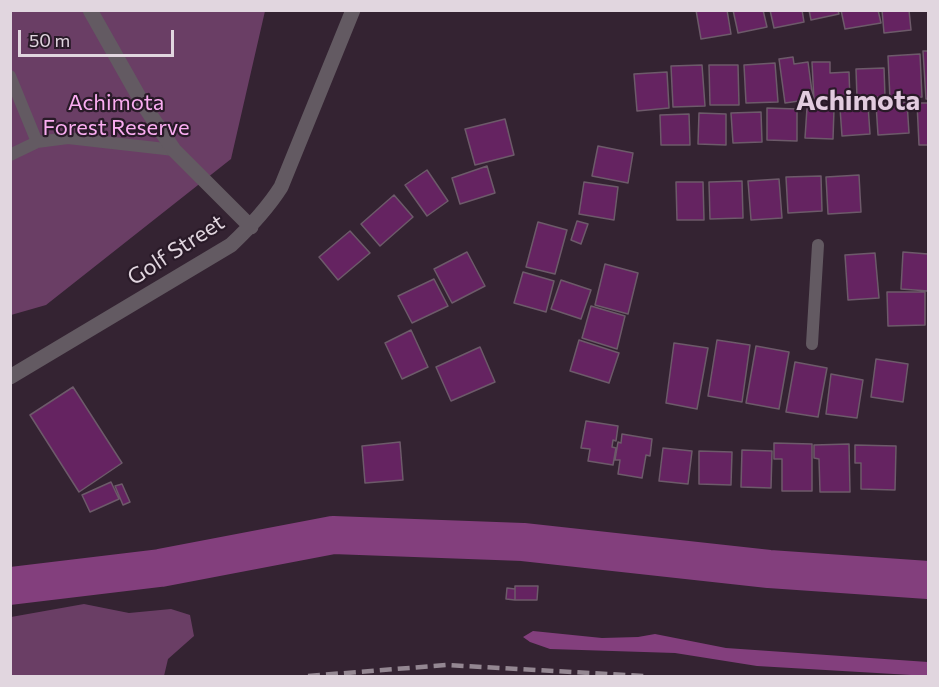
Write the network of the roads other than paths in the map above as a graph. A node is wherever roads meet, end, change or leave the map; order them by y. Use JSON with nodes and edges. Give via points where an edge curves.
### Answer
{"nodes":[{"id":1,"x":90,"y":10,"type":"edge"},
{"id":2,"x":353,"y":10,"type":"edge"},
{"id":3,"x":10,"y":76,"type":"edge"},
{"id":4,"x":37,"y":142,"type":"junction"},
{"id":5,"x":174,"y":150,"type":"junction"},
{"id":6,"x":10,"y":155,"type":"edge"},
{"id":7,"x":250,"y":227,"type":"junction"},
{"id":8,"x":818,"y":245,"type":"dead end"},
{"id":9,"x":812,"y":344,"type":"dead end"},
{"id":10,"x":10,"y":377,"type":"edge"}],
"edges":[{"from":1,"to":5,"type":"street"},
{"from":2,"to":7,"type":"street","name":"Golf Street","via":[[281,187]]},
{"from":3,"to":4,"type":"lane"},
{"from":4,"to":5,"type":"lane","via":[[68,138]]},
{"from":4,"to":6,"type":"lane"},
{"from":5,"to":7,"type":"street"},
{"from":7,"to":10,"type":"street","name":"Golf Street","via":[[231,245]]},
{"from":8,"to":9,"type":"lane"}]}
